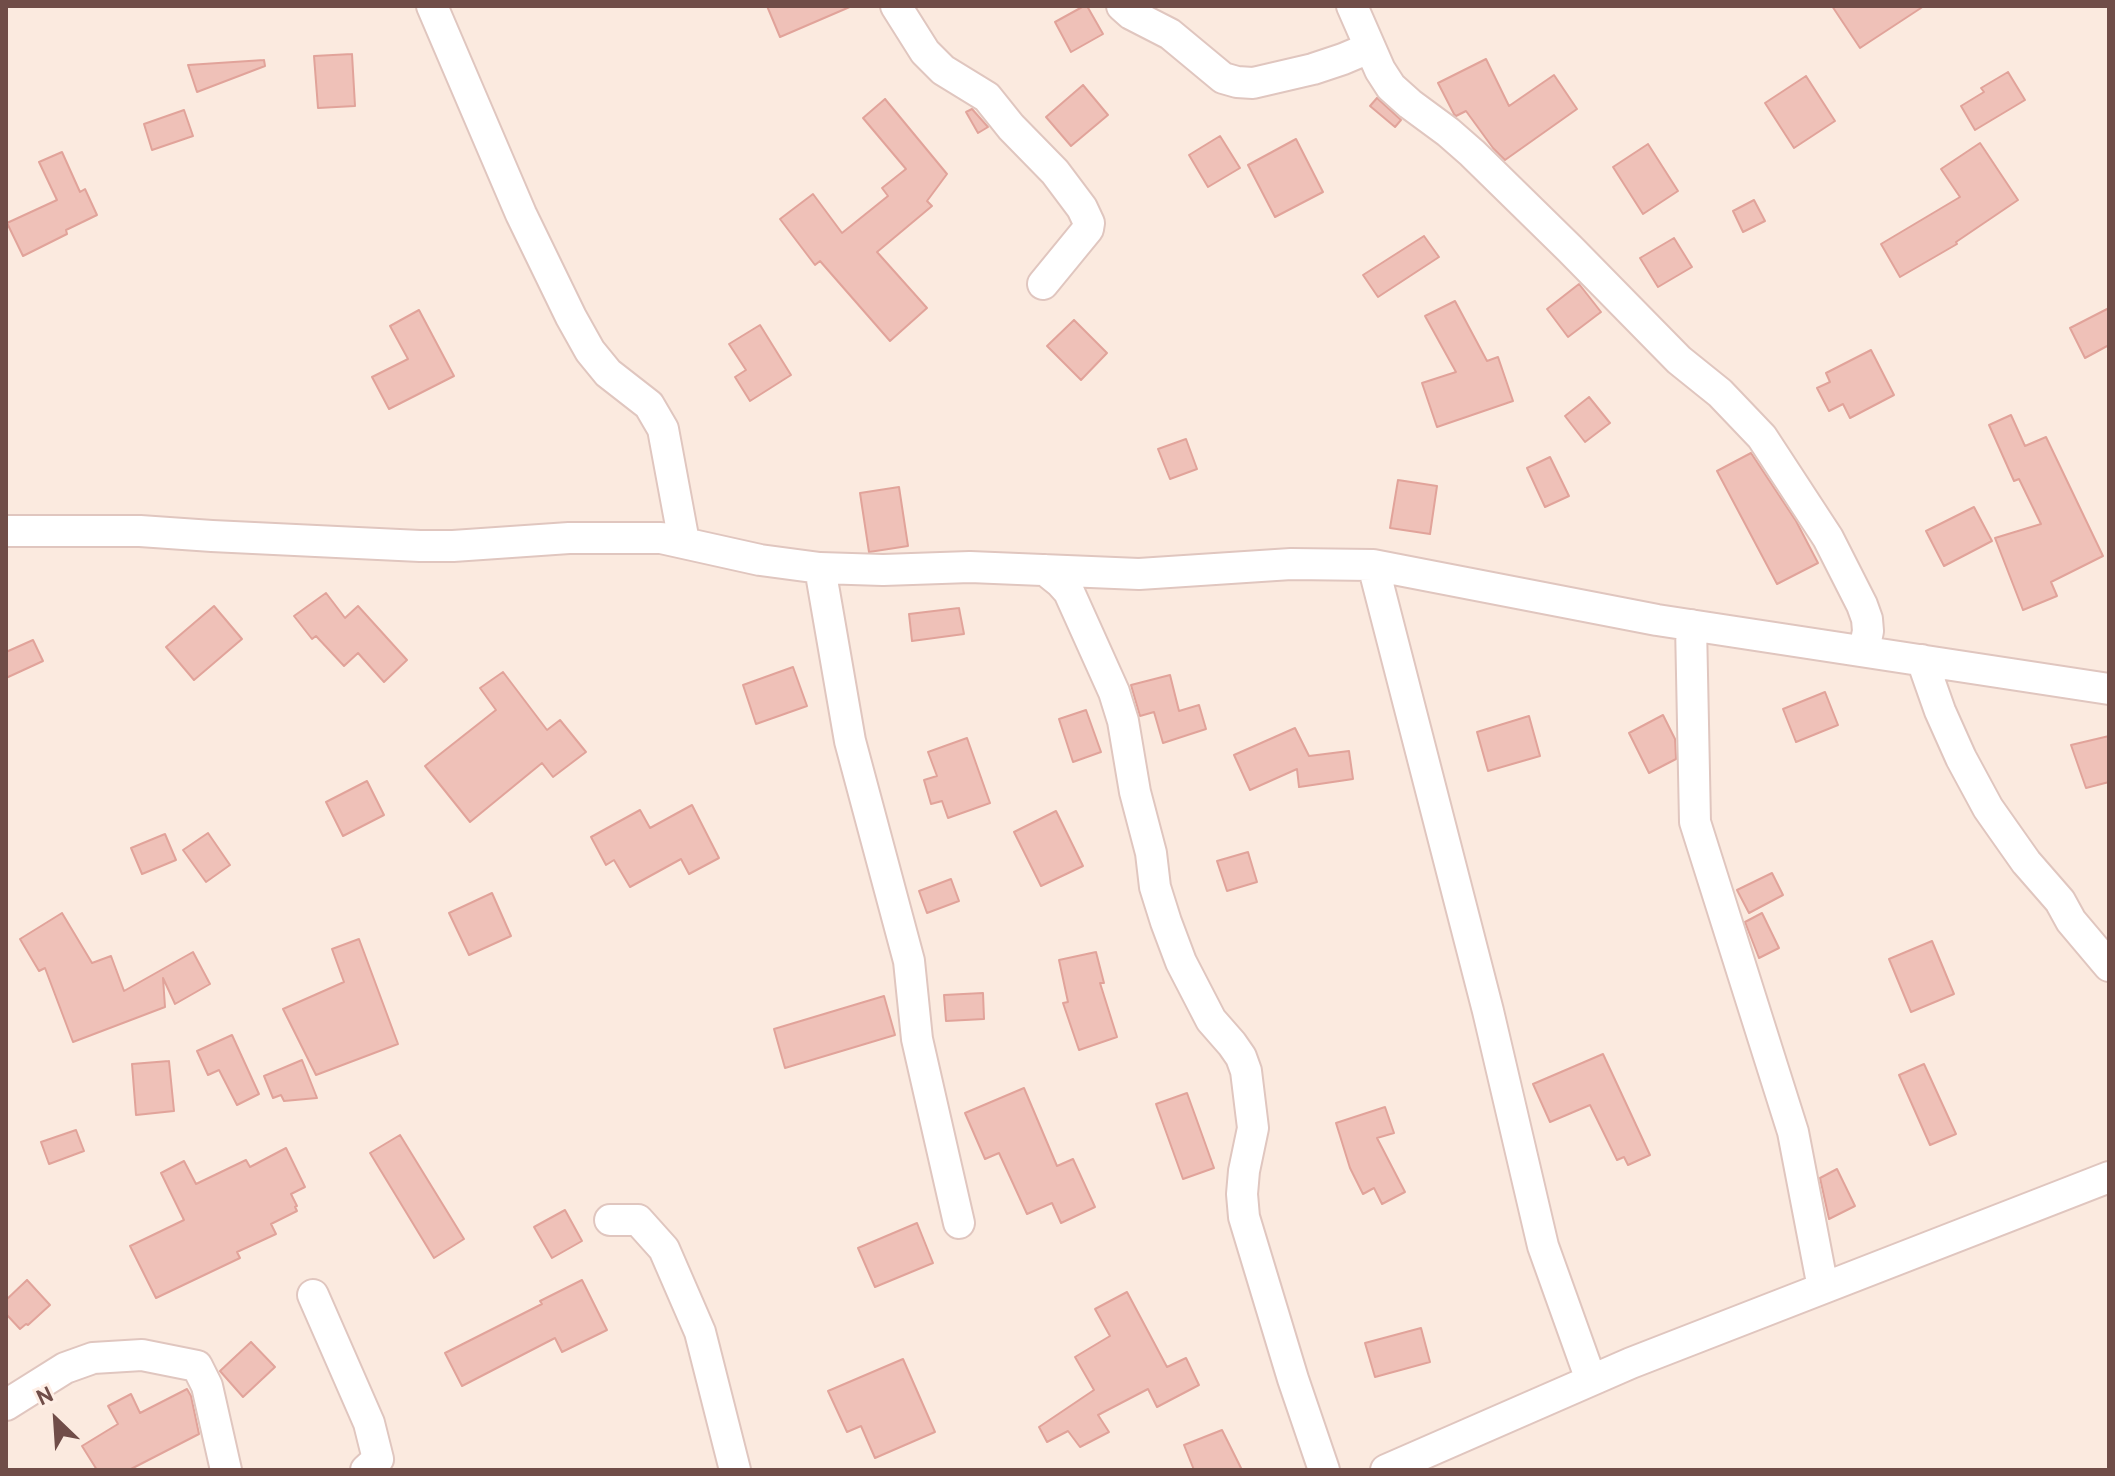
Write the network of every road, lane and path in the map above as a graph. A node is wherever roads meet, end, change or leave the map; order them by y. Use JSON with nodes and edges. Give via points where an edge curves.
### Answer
{"nodes":[{"id":1,"x":432,"y":6,"type":"edge"},
{"id":2,"x":896,"y":6,"type":"edge"},
{"id":3,"x":1122,"y":6,"type":"edge"},
{"id":4,"x":1352,"y":6,"type":"edge"},
{"id":5,"x":1369,"y":48,"type":"junction"},
{"id":6,"x":1043,"y":284,"type":"dead end"},
{"id":7,"x":6,"y":531,"type":"edge"},
{"id":8,"x":684,"y":542,"type":"junction"},
{"id":9,"x":1373,"y":565,"type":"junction"},
{"id":10,"x":820,"y":568,"type":"junction"},
{"id":11,"x":1045,"y":570,"type":"junction"},
{"id":12,"x":1691,"y":625,"type":"junction"},
{"id":13,"x":1864,"y":651,"type":"junction"},
{"id":14,"x":1922,"y":660,"type":"junction"},
{"id":15,"x":2109,"y":689,"type":"edge"},
{"id":16,"x":2109,"y":966,"type":"edge"},
{"id":17,"x":2109,"y":1177,"type":"edge"},
{"id":18,"x":610,"y":1220,"type":"dead end"},
{"id":19,"x":959,"y":1223,"type":"dead end"},
{"id":20,"x":1823,"y":1288,"type":"junction"},
{"id":21,"x":313,"y":1295,"type":"dead end"},
{"id":22,"x":1591,"y":1380,"type":"junction"},
{"id":23,"x":6,"y":1405,"type":"edge"},
{"id":24,"x":226,"y":1470,"type":"edge"},
{"id":25,"x":366,"y":1470,"type":"edge"},
{"id":26,"x":735,"y":1470,"type":"edge"},
{"id":27,"x":1324,"y":1470,"type":"edge"},
{"id":28,"x":1386,"y":1470,"type":"edge"}],
"edges":[{"from":1,"to":8,"type":"street","via":[[571,317],[608,373],[649,405],[663,429]]},
{"from":2,"to":6,"type":"street","via":[[925,52],[987,97],[1055,172],[1087,217],[1088,229]]},
{"from":3,"to":5,"type":"street","via":[[1170,34],[1223,78],[1237,82],[1313,69]]},
{"from":4,"to":5,"type":"street"},
{"from":5,"to":13,"type":"street","via":[[1391,87],[1482,162],[1762,437],[1828,538],[1862,605],[1868,631]]},
{"from":7,"to":8,"type":"street","via":[[140,531],[420,546],[616,537]]},
{"from":8,"to":10,"type":"street"},
{"from":9,"to":11,"type":"street","via":[[1291,564],[1139,574]]},
{"from":9,"to":12,"type":"street"},
{"from":9,"to":22,"type":"street","via":[[1543,1246]]},
{"from":10,"to":11,"type":"street"},
{"from":10,"to":19,"type":"street","via":[[850,741],[909,961],[917,1039]]},
{"from":11,"to":27,"type":"street","via":[[1069,592],[1114,692],[1155,887],[1181,962],[1246,1071],[1253,1128],[1244,1171],[1244,1217]]},
{"from":12,"to":13,"type":"street"},
{"from":12,"to":20,"type":"street","via":[[1695,822],[1793,1132]]},
{"from":13,"to":14,"type":"street"},
{"from":14,"to":15,"type":"street"},
{"from":14,"to":16,"type":"street","via":[[1940,711],[1988,808]]},
{"from":17,"to":20,"type":"street"},
{"from":18,"to":26,"type":"street","via":[[638,1220],[664,1249],[700,1332]]},
{"from":20,"to":22,"type":"street"},
{"from":21,"to":25,"type":"street","via":[[369,1423],[378,1459]]},
{"from":22,"to":28,"type":"street"},
{"from":23,"to":24,"type":"street","via":[[65,1368],[93,1358],[142,1355],[197,1366],[207,1386]]}]}
